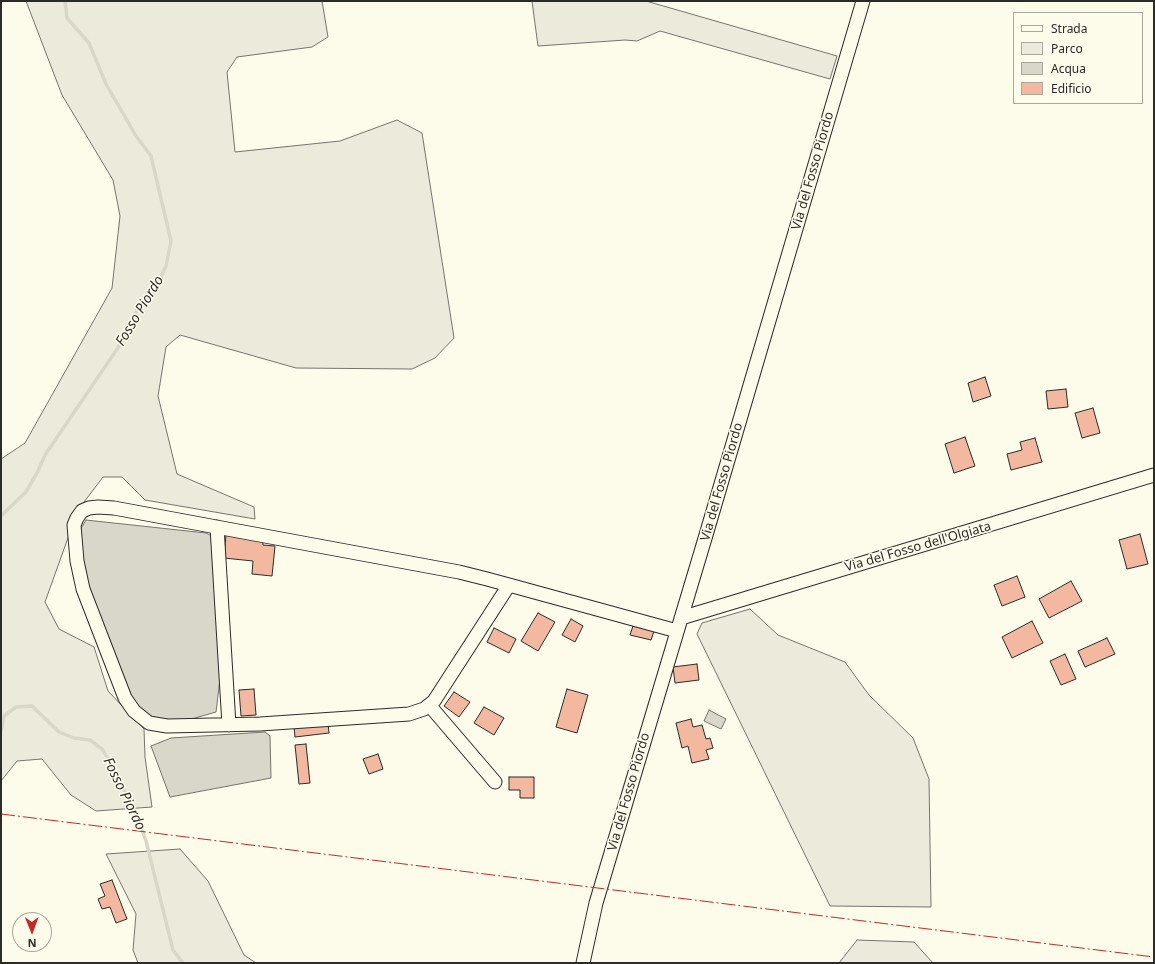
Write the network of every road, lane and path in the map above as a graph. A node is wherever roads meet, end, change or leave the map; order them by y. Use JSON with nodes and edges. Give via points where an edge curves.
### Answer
{"nodes":[{"id":1,"x":863,"y":1,"type":"edge"},
{"id":2,"x":1154,"y":475,"type":"edge"},
{"id":3,"x":217,"y":527,"type":"junction"},
{"id":4,"x":510,"y":585,"type":"junction"},
{"id":5,"x":681,"y":618,"type":"junction"},
{"id":6,"x":677,"y":631,"type":"junction"},
{"id":7,"x":430,"y":706,"type":"junction"},
{"id":8,"x":229,"y":725,"type":"junction"},
{"id":9,"x":494,"y":782,"type":"dead end"},
{"id":10,"x":583,"y":963,"type":"edge"}],
"edges":[{"from":1,"to":5,"type":"street","name":"Via del Fosso Piordo"},
{"from":2,"to":5,"type":"street","name":"Via del Fosso dell'Olgiata"},
{"from":3,"to":4,"type":"street","via":[[459,572]]},
{"from":3,"to":8,"type":"street"},
{"from":3,"to":8,"type":"street","via":[[98,507],[82,512],[74,525],[79,575],[83,589],[129,705],[149,723],[157,725]]},
{"from":4,"to":6,"type":"street"},
{"from":4,"to":7,"type":"street"},
{"from":5,"to":6,"type":"street","name":"Via del Fosso Piordo"},
{"from":6,"to":10,"type":"street","name":"Via del Fosso Piordo","via":[[596,903]]},
{"from":7,"to":8,"type":"street","via":[[409,714]]},
{"from":7,"to":9,"type":"street"}]}
